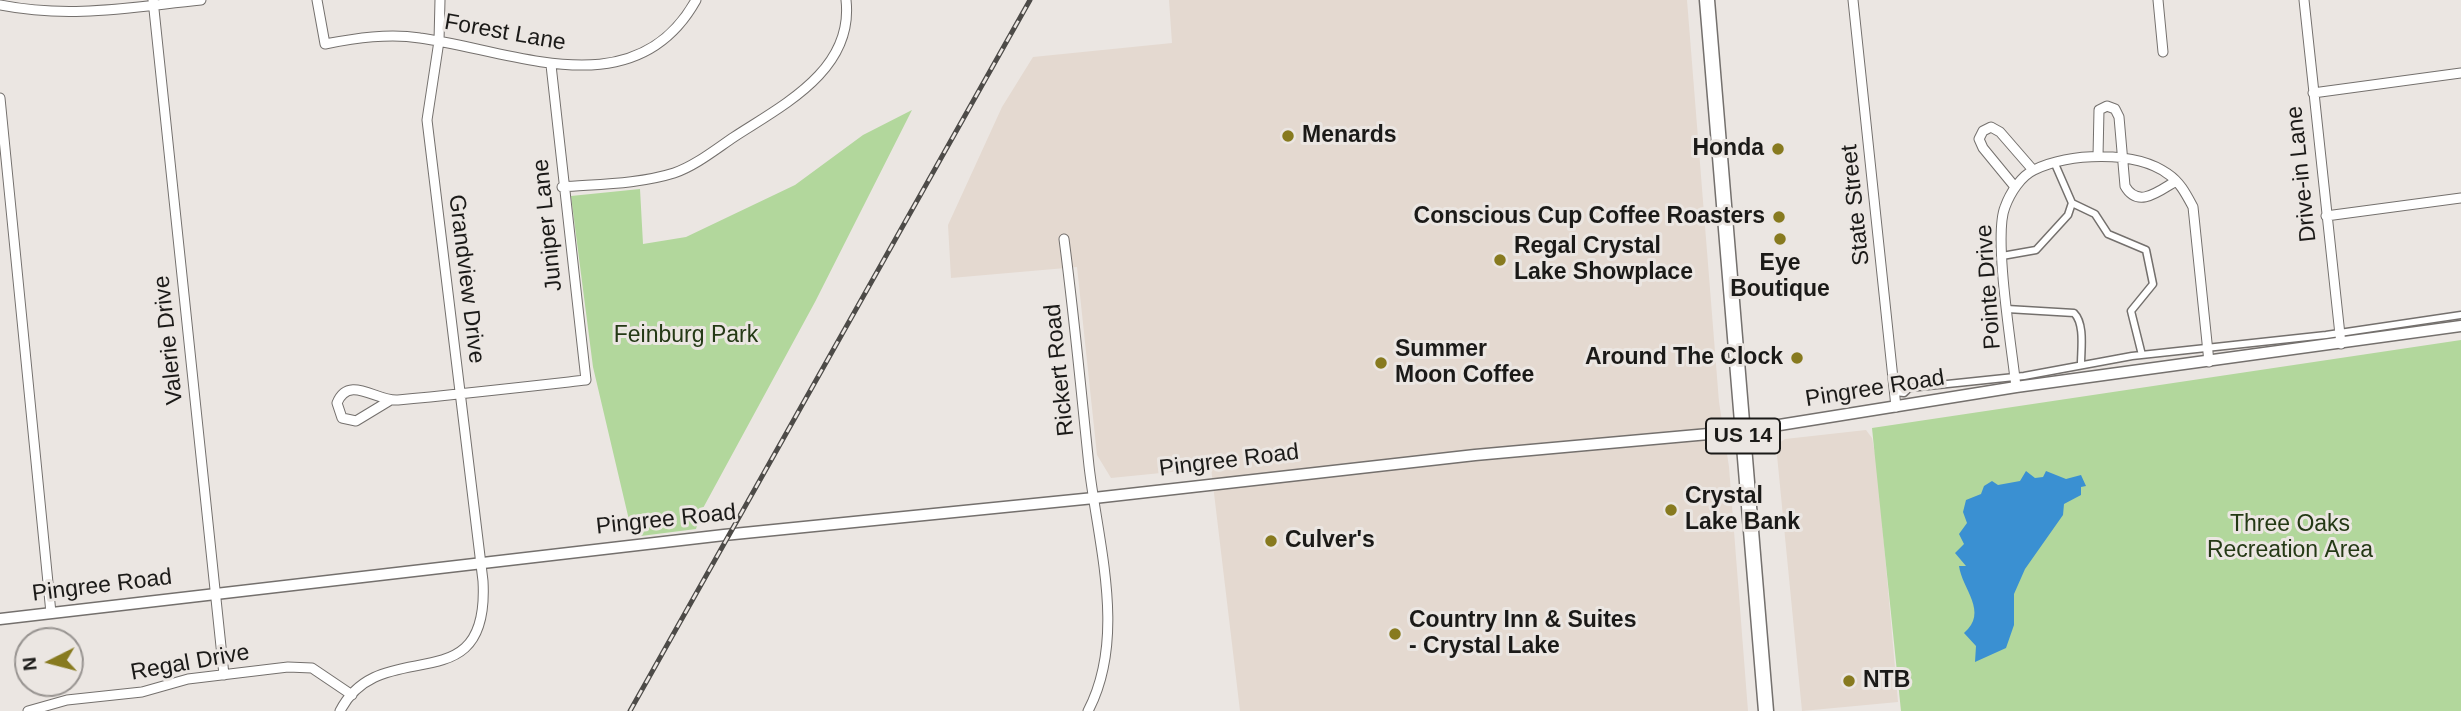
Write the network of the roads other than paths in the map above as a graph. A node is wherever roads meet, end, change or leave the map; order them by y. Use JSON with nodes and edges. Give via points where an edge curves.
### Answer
{"nodes":[{"id":1,"x":201,"y":0,"type":"edge"},
{"id":2,"x":317,"y":0,"type":"edge"},
{"id":3,"x":440,"y":0,"type":"edge"},
{"id":4,"x":696,"y":0,"type":"edge"},
{"id":5,"x":846,"y":0,"type":"edge"},
{"id":6,"x":1707,"y":0,"type":"edge"},
{"id":7,"x":1853,"y":0,"type":"edge"},
{"id":8,"x":2158,"y":0,"type":"edge"},
{"id":9,"x":2304,"y":0,"type":"edge"},
{"id":10,"x":153,"y":3,"type":"edge"},
{"id":11,"x":0,"y":5,"type":"edge"},
{"id":12,"x":439,"y":41,"type":"junction"},
{"id":13,"x":2163,"y":52,"type":"dead end"},
{"id":14,"x":551,"y":65,"type":"junction"},
{"id":15,"x":2461,"y":73,"type":"edge"},
{"id":16,"x":2312,"y":93,"type":"junction"},
{"id":17,"x":0,"y":98,"type":"edge"},
{"id":18,"x":2098,"y":156,"type":"junction"},
{"id":19,"x":2122,"y":158,"type":"junction"},
{"id":20,"x":2055,"y":164,"type":"junction"},
{"id":21,"x":2033,"y":170,"type":"junction"},
{"id":22,"x":2176,"y":181,"type":"junction"},
{"id":23,"x":562,"y":187,"type":"junction"},
{"id":24,"x":2015,"y":187,"type":"junction"},
{"id":25,"x":2461,"y":198,"type":"edge"},
{"id":26,"x":2072,"y":203,"type":"junction"},
{"id":27,"x":2326,"y":216,"type":"junction"},
{"id":28,"x":1064,"y":239,"type":"dead end"},
{"id":29,"x":2002,"y":256,"type":"junction"},
{"id":30,"x":2007,"y":309,"type":"junction"},
{"id":31,"x":2461,"y":315,"type":"edge"},
{"id":32,"x":2461,"y":326,"type":"edge"},
{"id":33,"x":2340,"y":339,"type":"junction"},
{"id":34,"x":2208,"y":349,"type":"junction"},
{"id":35,"x":2142,"y":355,"type":"junction"},
{"id":36,"x":2209,"y":362,"type":"junction"},
{"id":37,"x":2081,"y":364,"type":"junction"},
{"id":38,"x":2015,"y":382,"type":"junction"},
{"id":39,"x":1895,"y":392,"type":"junction"},
{"id":40,"x":461,"y":394,"type":"junction"},
{"id":41,"x":389,"y":401,"type":"junction"},
{"id":42,"x":1896,"y":407,"type":"junction"},
{"id":43,"x":1742,"y":431,"type":"junction"},
{"id":44,"x":1094,"y":498,"type":"junction"},
{"id":45,"x":480,"y":564,"type":"junction"},
{"id":46,"x":215,"y":594,"type":"junction"},
{"id":47,"x":51,"y":613,"type":"junction"},
{"id":48,"x":0,"y":619,"type":"edge"},
{"id":49,"x":224,"y":675,"type":"junction"},
{"id":50,"x":352,"y":695,"type":"junction"},
{"id":51,"x":28,"y":711,"type":"edge"},
{"id":52,"x":340,"y":711,"type":"edge"},
{"id":53,"x":1088,"y":711,"type":"edge"},
{"id":54,"x":1766,"y":711,"type":"edge"}],
"edges":[{"from":1,"to":10,"type":"street"},
{"from":2,"to":12,"type":"street","name":"Forest Lane","via":[[325,44],[395,36]]},
{"from":3,"to":12,"type":"street","name":"Grandview Drive"},
{"from":4,"to":14,"type":"street","name":"Forest Lane","via":[[677,29],[648,49],[590,65]]},
{"from":5,"to":23,"type":"street","via":[[844,31],[836,53],[807,88],[774,111],[677,172]]},
{"from":6,"to":43,"type":"main road","number":"US 14"},
{"from":7,"to":39,"type":"street","name":"State Street"},
{"from":8,"to":13,"type":"street"},
{"from":9,"to":16,"type":"street","name":"Drive-in Lane"},
{"from":10,"to":11,"type":"street","via":[[52,13]]},
{"from":10,"to":46,"type":"street","name":"Valerie Drive"},
{"from":12,"to":14,"type":"street","name":"Forest Lane"},
{"from":12,"to":40,"type":"street","name":"Grandview Drive","via":[[427,120]]},
{"from":14,"to":23,"type":"street","name":"Juniper Lane"},
{"from":15,"to":16,"type":"street"},
{"from":16,"to":27,"type":"street","name":"Drive-in Lane"},
{"from":17,"to":47,"type":"street"},
{"from":18,"to":19,"type":"street","name":"Pointe Drive"},
{"from":18,"to":19,"type":"street","via":[[2096,117],[2107,106],[2119,117]]},
{"from":18,"to":20,"type":"street","name":"Pointe Drive"},
{"from":19,"to":22,"type":"street","name":"Pointe Drive","via":[[2148,162]]},
{"from":19,"to":22,"type":"street","via":[[2126,186],[2130,195],[2139,199]]},
{"from":20,"to":21,"type":"street","name":"Pointe Drive"},
{"from":20,"to":26,"type":"street"},
{"from":21,"to":24,"type":"street","name":"Pointe Drive"},
{"from":21,"to":24,"type":"street","via":[[2000,132],[1991,127],[1983,131],[1979,139],[1983,148]]},
{"from":22,"to":34,"type":"street","name":"Pointe Drive","via":[[2193,208]]},
{"from":23,"to":40,"type":"street","name":"Juniper Lane","via":[[586,380]]},
{"from":24,"to":29,"type":"street","name":"Pointe Drive","via":[[2004,209]]},
{"from":25,"to":27,"type":"street"},
{"from":26,"to":29,"type":"street","via":[[2068,215],[2036,250]]},
{"from":26,"to":35,"type":"street","via":[[2095,214],[2108,234],[2146,250],[2153,284],[2131,311]]},
{"from":27,"to":33,"type":"street","name":"Drive-in Lane"},
{"from":28,"to":44,"type":"street","name":"Rickert Road"},
{"from":29,"to":30,"type":"street","name":"Pointe Drive"},
{"from":30,"to":37,"type":"street","via":[[2074,313],[2079,318]]},
{"from":30,"to":38,"type":"street","name":"Pointe Drive"},
{"from":31,"to":33,"type":"street"},
{"from":32,"to":33,"type":"street","name":"Pingree Road"},
{"from":33,"to":34,"type":"street","via":[[2272,338]]},
{"from":33,"to":36,"type":"street","name":"Pingree Road"},
{"from":34,"to":35,"type":"street"},
{"from":34,"to":36,"type":"street","name":"Pointe Drive"},
{"from":35,"to":37,"type":"street"},
{"from":36,"to":38,"type":"street","name":"Pingree Road"},
{"from":37,"to":38,"type":"street"},
{"from":38,"to":39,"type":"street","via":[[1980,378]]},
{"from":38,"to":42,"type":"street","name":"Pingree Road"},
{"from":39,"to":42,"type":"street","name":"State Street"},
{"from":40,"to":41,"type":"street"},
{"from":40,"to":45,"type":"street","name":"Grandview Drive"},
{"from":41,"to":41,"type":"street","via":[[351,389],[337,403],[342,418],[356,421]]},
{"from":42,"to":43,"type":"street","name":"Pingree Road"},
{"from":43,"to":44,"type":"street","name":"Pingree Road","via":[[1433,459]]},
{"from":43,"to":54,"type":"main road","number":"US 14"},
{"from":44,"to":45,"type":"street","name":"Pingree Road"},
{"from":44,"to":53,"type":"street","name":"Rickert Road","via":[[1107,644]]},
{"from":45,"to":46,"type":"street","name":"Pingree Road"},
{"from":45,"to":50,"type":"street","name":"Grandview Drive","via":[[484,612],[479,629],[464,649],[443,661],[381,673]]},
{"from":46,"to":47,"type":"street","name":"Pingree Road"},
{"from":46,"to":49,"type":"street","name":"Valerie Drive"},
{"from":47,"to":48,"type":"street","name":"Pingree Road"},
{"from":49,"to":50,"type":"street","name":"Regal Drive","via":[[312,668]]},
{"from":49,"to":51,"type":"street","name":"Regal Drive","via":[[142,692],[67,700]]},
{"from":50,"to":52,"type":"street","name":"Grandview Drive"}]}
